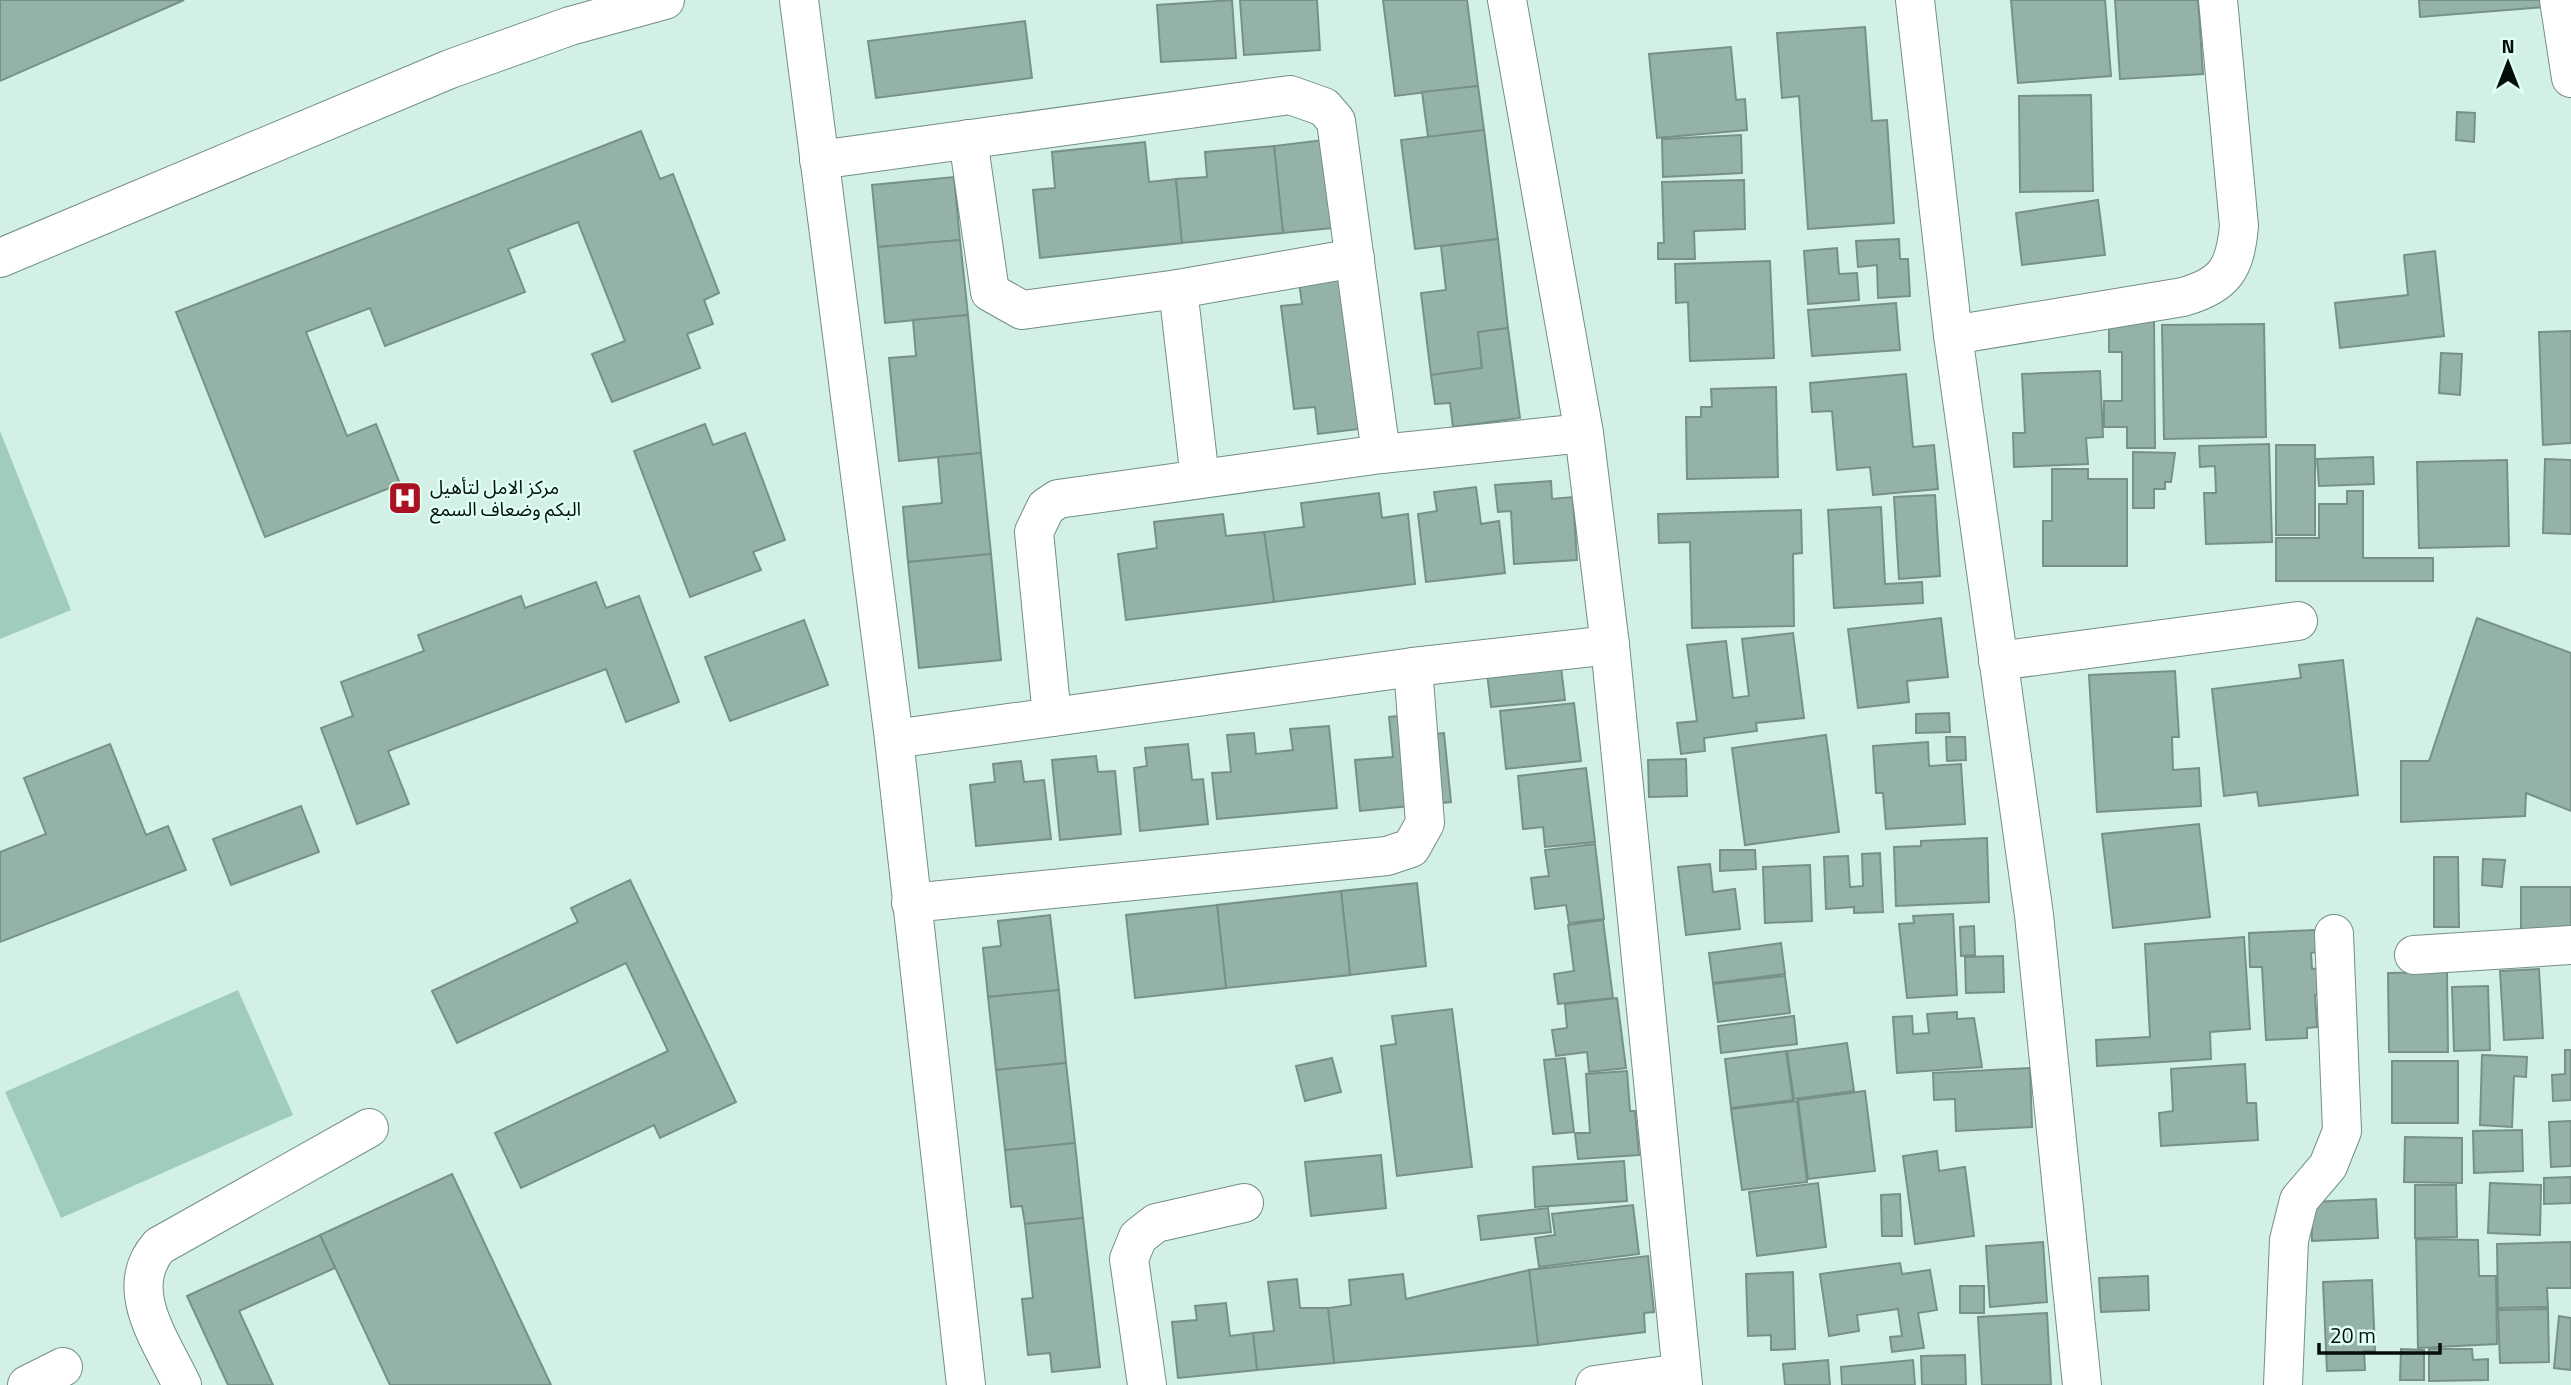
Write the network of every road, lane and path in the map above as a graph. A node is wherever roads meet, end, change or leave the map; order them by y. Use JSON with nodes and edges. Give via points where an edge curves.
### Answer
{"nodes":[{"id":1,"x":665,"y":0,"type":"edge"},
{"id":2,"x":799,"y":0,"type":"edge"},
{"id":3,"x":1507,"y":0,"type":"edge"},
{"id":4,"x":1915,"y":0,"type":"edge"},
{"id":5,"x":2218,"y":0,"type":"edge"},
{"id":6,"x":2559,"y":0,"type":"edge"},
{"id":7,"x":2571,"y":78,"type":"edge"},
{"id":8,"x":968,"y":139,"type":"junction"},
{"id":9,"x":819,"y":160,"type":"junction"},
{"id":10,"x":0,"y":258,"type":"edge"},
{"id":11,"x":1355,"y":258,"type":"junction"},
{"id":12,"x":1178,"y":289,"type":"junction"},
{"id":13,"x":1953,"y":335,"type":"junction"},
{"id":14,"x":1584,"y":433,"type":"junction"},
{"id":15,"x":1381,"y":454,"type":"junction"},
{"id":16,"x":1200,"y":480,"type":"junction"},
{"id":17,"x":2298,"y":621,"type":"dead end"},
{"id":18,"x":1610,"y":645,"type":"junction"},
{"id":19,"x":1998,"y":661,"type":"junction"},
{"id":20,"x":1413,"y":667,"type":"junction"},
{"id":21,"x":1052,"y":718,"type":"junction"},
{"id":22,"x":894,"y":740,"type":"junction"},
{"id":23,"x":911,"y":903,"type":"junction"},
{"id":24,"x":2334,"y":934,"type":"dead end"},
{"id":25,"x":2571,"y":944,"type":"edge"},
{"id":26,"x":2414,"y":956,"type":"dead end"},
{"id":27,"x":369,"y":1128,"type":"dead end"},
{"id":28,"x":1244,"y":1203,"type":"dead end"},
{"id":29,"x":63,"y":1367,"type":"dead end"},
{"id":30,"x":1682,"y":1379,"type":"edge"},
{"id":31,"x":27,"y":1385,"type":"edge"},
{"id":32,"x":182,"y":1385,"type":"edge"},
{"id":33,"x":965,"y":1385,"type":"edge"},
{"id":34,"x":1147,"y":1385,"type":"edge"},
{"id":35,"x":1595,"y":1385,"type":"edge"},
{"id":36,"x":2082,"y":1385,"type":"edge"},
{"id":37,"x":2283,"y":1385,"type":"edge"}],
"edges":[{"from":1,"to":10,"type":"street","via":[[570,26],[450,69]]},
{"from":2,"to":9,"type":"street"},
{"from":3,"to":14,"type":"street"},
{"from":4,"to":13,"type":"street"},
{"from":5,"to":13,"type":"street","via":[[2239,226],[2237,252],[2228,273],[2206,290],[2183,297]]},
{"from":6,"to":7,"type":"street"},
{"from":8,"to":9,"type":"street"},
{"from":8,"to":11,"type":"street","via":[[1290,95],[1307,99],[1324,107],[1336,121]]},
{"from":8,"to":12,"type":"street","via":[[990,292],[1022,310]]},
{"from":9,"to":22,"type":"street"},
{"from":11,"to":12,"type":"street"},
{"from":11,"to":15,"type":"street"},
{"from":12,"to":16,"type":"street"},
{"from":13,"to":19,"type":"street"},
{"from":14,"to":15,"type":"street"},
{"from":14,"to":18,"type":"street"},
{"from":15,"to":16,"type":"street"},
{"from":16,"to":21,"type":"street","via":[[1058,499],[1038,519],[1034,548]]},
{"from":17,"to":19,"type":"street"},
{"from":18,"to":20,"type":"street"},
{"from":18,"to":30,"type":"street"},
{"from":19,"to":36,"type":"street","via":[[2034,915]]},
{"from":20,"to":21,"type":"street"},
{"from":20,"to":23,"type":"street","via":[[1425,823],[1411,848],[1387,856]]},
{"from":21,"to":22,"type":"street"},
{"from":22,"to":23,"type":"street"},
{"from":23,"to":33,"type":"street"},
{"from":24,"to":37,"type":"street","via":[[2342,1131],[2328,1166],[2299,1200],[2289,1240]]},
{"from":25,"to":26,"type":"street"},
{"from":27,"to":32,"type":"street","via":[[159,1246],[147,1260],[141,1291]]},
{"from":28,"to":34,"type":"street","via":[[1156,1223],[1138,1237],[1129,1259]]},
{"from":29,"to":31,"type":"street"},
{"from":30,"to":35,"type":"street"}]}
